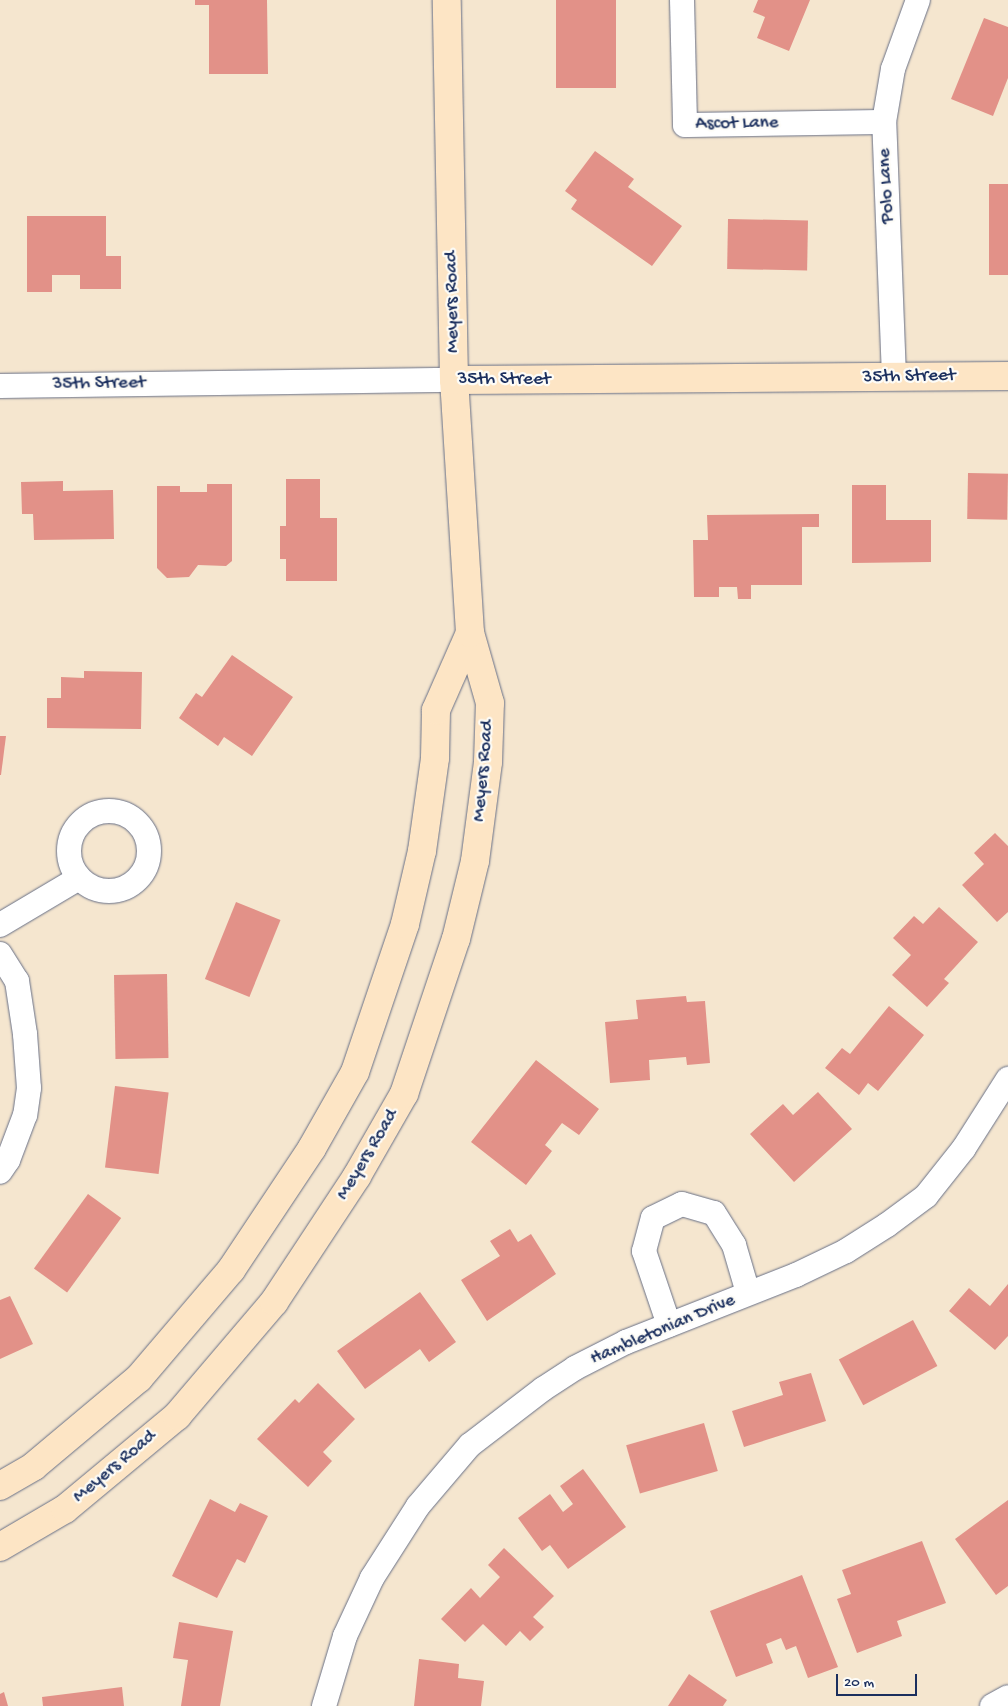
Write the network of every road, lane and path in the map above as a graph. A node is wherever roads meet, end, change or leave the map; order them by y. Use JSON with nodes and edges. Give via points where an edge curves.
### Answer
{"nodes":[{"id":1,"x":447,"y":0,"type":"edge"},
{"id":2,"x":682,"y":0,"type":"edge"},
{"id":3,"x":918,"y":0,"type":"edge"},
{"id":4,"x":884,"y":122,"type":"junction"},
{"id":5,"x":1008,"y":376,"type":"edge"},
{"id":6,"x":894,"y":377,"type":"junction"},
{"id":7,"x":454,"y":380,"type":"junction"},
{"id":8,"x":0,"y":386,"type":"edge"},
{"id":9,"x":470,"y":633,"type":"junction"},
{"id":10,"x":79,"y":878,"type":"dead end"},
{"id":11,"x":0,"y":925,"type":"edge"},
{"id":12,"x":0,"y":954,"type":"edge"},
{"id":13,"x":1008,"y":1080,"type":"edge"},
{"id":14,"x":0,"y":1172,"type":"edge"},
{"id":15,"x":748,"y":1293,"type":"junction"},
{"id":16,"x":669,"y":1325,"type":"junction"},
{"id":17,"x":0,"y":1486,"type":"edge"},
{"id":18,"x":0,"y":1547,"type":"edge"},
{"id":19,"x":1008,"y":1697,"type":"edge"},
{"id":20,"x":326,"y":1700,"type":"edge"},
{"id":21,"x":992,"y":1706,"type":"edge"}],
"edges":[{"from":1,"to":7,"type":"street","name":"Meyers Road"},
{"from":2,"to":4,"type":"street","name":"Ascot Lane","via":[[685,125]]},
{"from":3,"to":4,"type":"street","name":"Polo Lane","via":[[893,69]]},
{"from":4,"to":6,"type":"street","name":"Polo Lane"},
{"from":5,"to":6,"type":"street","name":"35th Street"},
{"from":6,"to":7,"type":"street","name":"35th Street"},
{"from":7,"to":8,"type":"street","name":"35th Street"},
{"from":7,"to":9,"type":"street","name":"Meyers Road"},
{"from":9,"to":17,"type":"street","name":"Meyers Road","via":[[436,710],[435,758],[422,851],[405,924],[355,1072],[312,1148],[231,1270],[139,1378],[34,1466]]},
{"from":9,"to":18,"type":"street","name":"Meyers Road","via":[[490,703],[488,762],[475,861],[456,939],[404,1094],[357,1176],[274,1302],[177,1416],[65,1508]]},
{"from":10,"to":11,"type":"street"},
{"from":12,"to":14,"type":"street","via":[[17,981],[29,1088],[25,1115],[8,1160]]},
{"from":13,"to":15,"type":"street","name":"Hambletonian Drive","via":[[964,1148],[926,1196],[846,1251]]},
{"from":15,"to":16,"type":"street","name":"Hambletonian Drive"},
{"from":15,"to":16,"type":"street","via":[[734,1245],[714,1213],[682,1204],[653,1218],[644,1251]]},
{"from":16,"to":20,"type":"street","name":"Hambletonian Drive","via":[[575,1368],[542,1389],[470,1445],[418,1506],[377,1569],[345,1636]]},
{"from":19,"to":21,"type":"street"}]}
